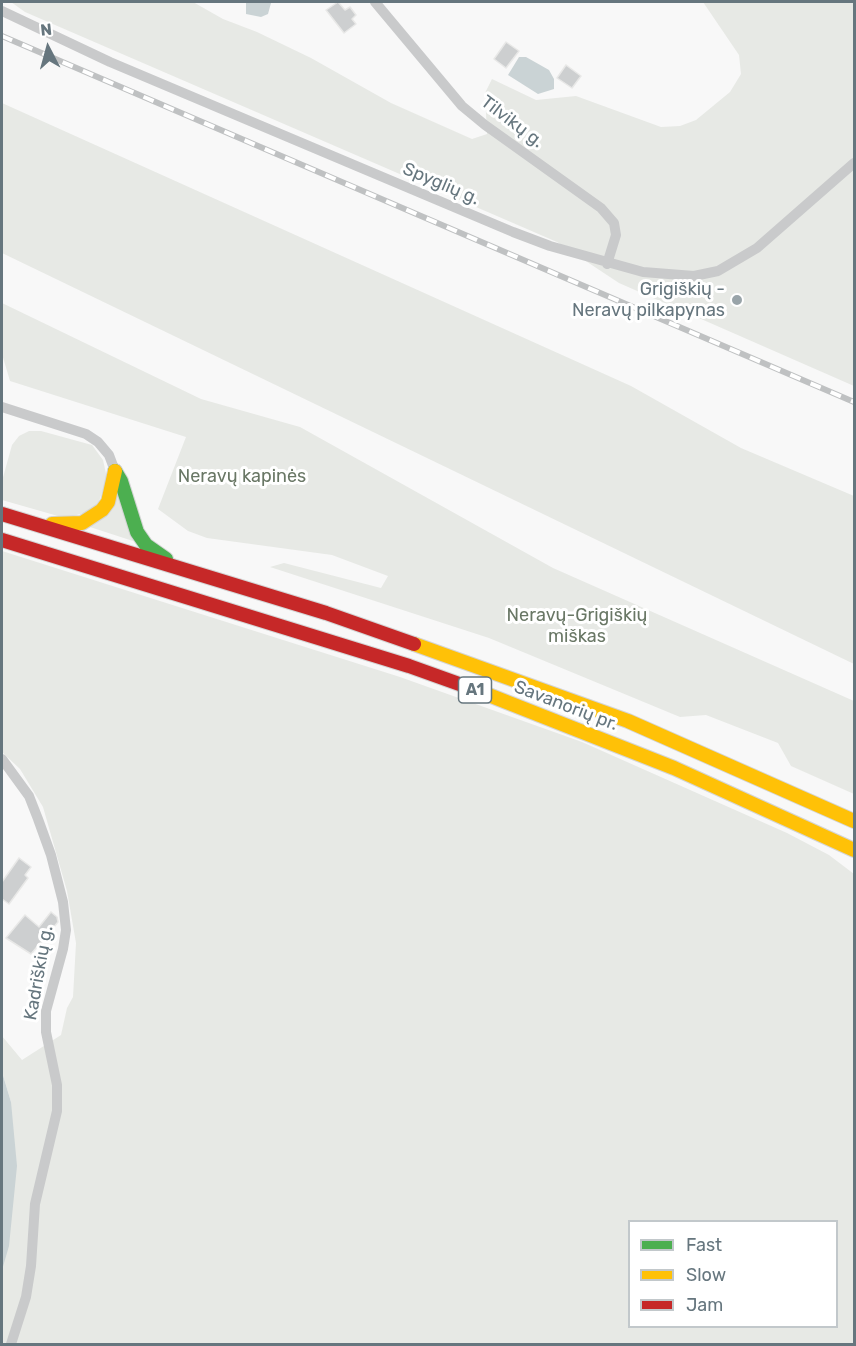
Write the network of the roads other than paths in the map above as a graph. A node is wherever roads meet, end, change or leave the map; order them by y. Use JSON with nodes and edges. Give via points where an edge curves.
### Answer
{"nodes":[{"id":1,"x":375,"y":2,"type":"edge"},
{"id":2,"x":2,"y":11,"type":"edge"},
{"id":3,"x":855,"y":163,"type":"edge"},
{"id":4,"x":607,"y":264,"type":"junction"},
{"id":5,"x":2,"y":407,"type":"edge"},
{"id":6,"x":115,"y":471,"type":"junction"},
{"id":7,"x":2,"y":514,"type":"edge"},
{"id":8,"x":23,"y":520,"type":"junction"},
{"id":9,"x":2,"y":540,"type":"edge"},
{"id":10,"x":183,"y":570,"type":"junction"},
{"id":11,"x":2,"y":759,"type":"edge"},
{"id":12,"x":674,"y":768,"type":"junction"},
{"id":13,"x":855,"y":821,"type":"edge"},
{"id":14,"x":855,"y":850,"type":"edge"},
{"id":15,"x":855,"y":858,"type":"edge"},
{"id":16,"x":11,"y":1344,"type":"edge"}],
"edges":[{"from":1,"to":4,"type":"street","name":"Tilvikų g.","via":[[462,106],[601,208],[614,223],[616,236]]},
{"from":2,"to":4,"type":"street","name":"Spyglių g.","via":[[110,62],[513,232]]},
{"from":3,"to":4,"type":"street","name":"Spyglių g.","via":[[757,248],[718,271],[694,276],[665,275]]},
{"from":5,"to":6,"type":"street","via":[[86,434],[110,454]]},
{"from":6,"to":8,"type":"highway","via":[[108,502],[93,518],[82,523],[54,524]]},
{"from":6,"to":10,"type":"highway","via":[[137,532],[146,545]]},
{"from":7,"to":8,"type":"highway","number":"A1"},
{"from":8,"to":10,"type":"highway","number":"A1"},
{"from":9,"to":12,"type":"highway","name":"Savanorių pr.","number":"A1","via":[[409,666]]},
{"from":10,"to":13,"type":"highway","number":"A1","via":[[326,613],[628,721]]},
{"from":11,"to":16,"type":"street","name":"Kadriškių g.","via":[[29,796],[38,819],[51,855],[66,930],[46,1011],[57,1112],[34,1204],[26,1297]]},
{"from":12,"to":14,"type":"highway","name":"Savanorių pr.","number":"A1"},
{"from":12,"to":15,"type":"highway"}]}
